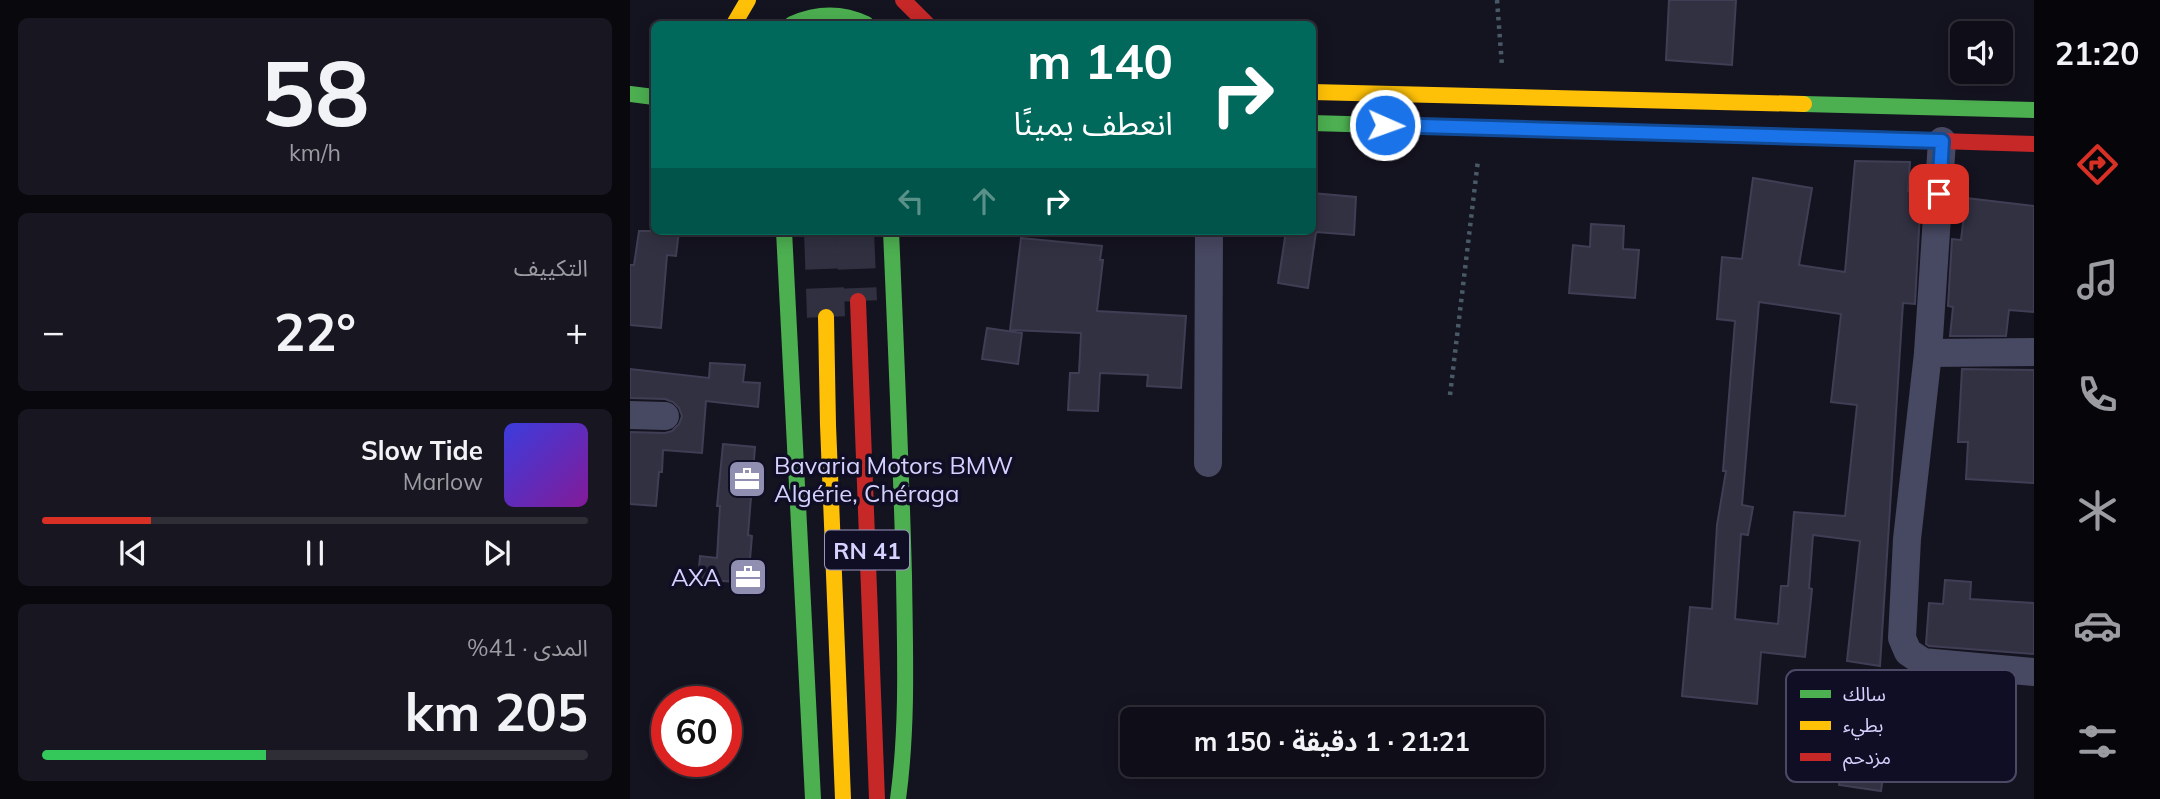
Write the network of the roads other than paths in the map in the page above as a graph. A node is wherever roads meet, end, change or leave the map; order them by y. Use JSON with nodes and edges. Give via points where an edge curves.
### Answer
{"nodes":[{"id":1,"x":748,"y":0,"type":"edge"},
{"id":2,"x":903,"y":0,"type":"edge"},
{"id":3,"x":736,"y":21,"type":"edge"},
{"id":4,"x":798,"y":21,"type":"edge"},
{"id":5,"x":858,"y":21,"type":"edge"},
{"id":6,"x":924,"y":21,"type":"edge"},
{"id":7,"x":630,"y":82,"type":"edge"},
{"id":8,"x":651,"y":82,"type":"edge"},
{"id":9,"x":1316,"y":92,"type":"edge"},
{"id":10,"x":630,"y":94,"type":"edge"},
{"id":11,"x":651,"y":96,"type":"edge"},
{"id":12,"x":2034,"y":110,"type":"edge"},
{"id":13,"x":1316,"y":123,"type":"edge"},
{"id":14,"x":1942,"y":141,"type":"junction"},
{"id":15,"x":2034,"y":144,"type":"edge"},
{"id":16,"x":778,"y":235,"type":"edge"},
{"id":17,"x":784,"y":235,"type":"edge"},
{"id":18,"x":891,"y":235,"type":"edge"},
{"id":19,"x":1209,"y":235,"type":"edge"},
{"id":20,"x":785,"y":253,"type":"junction"},
{"id":21,"x":858,"y":300,"type":"tunnel mouth"},
{"id":22,"x":826,"y":317,"type":"tunnel mouth"},
{"id":23,"x":2034,"y":352,"type":"edge"},
{"id":24,"x":1928,"y":353,"type":"junction"},
{"id":25,"x":630,"y":415,"type":"edge"},
{"id":26,"x":665,"y":416,"type":"dead end"},
{"id":27,"x":1208,"y":463,"type":"dead end"},
{"id":28,"x":2012,"y":670,"type":"edge"},
{"id":29,"x":2016,"y":670,"type":"edge"},
{"id":30,"x":2034,"y":672,"type":"edge"},
{"id":31,"x":813,"y":799,"type":"edge"},
{"id":32,"x":843,"y":799,"type":"edge"},
{"id":33,"x":877,"y":799,"type":"edge"},
{"id":34,"x":898,"y":799,"type":"edge"}],
"edges":[{"from":1,"to":3,"type":"main road"},
{"from":2,"to":6,"type":"main road"},
{"from":4,"to":5,"type":"main road","via":[[821,14]]},
{"from":7,"to":8,"type":"main road"},
{"from":9,"to":12,"type":"main road"},
{"from":10,"to":11,"type":"main road"},
{"from":13,"to":14,"type":"main road"},
{"from":14,"to":15,"type":"main road"},
{"from":14,"to":24,"type":"street"},
{"from":16,"to":20,"type":"main road"},
{"from":17,"to":20,"type":"main road"},
{"from":18,"to":34,"type":"main road","via":[[904,550]]},
{"from":19,"to":27,"type":"street"},
{"from":20,"to":31,"type":"main road"},
{"from":21,"to":33,"type":"main road","number":"RN 41"},
{"from":22,"to":32,"type":"main road","number":"RN 41"},
{"from":23,"to":24,"type":"street"},
{"from":24,"to":28,"type":"street","via":[[1907,539],[1902,638],[1908,652],[1923,662]]},
{"from":25,"to":26,"type":"street"},
{"from":29,"to":30,"type":"street"}]}
